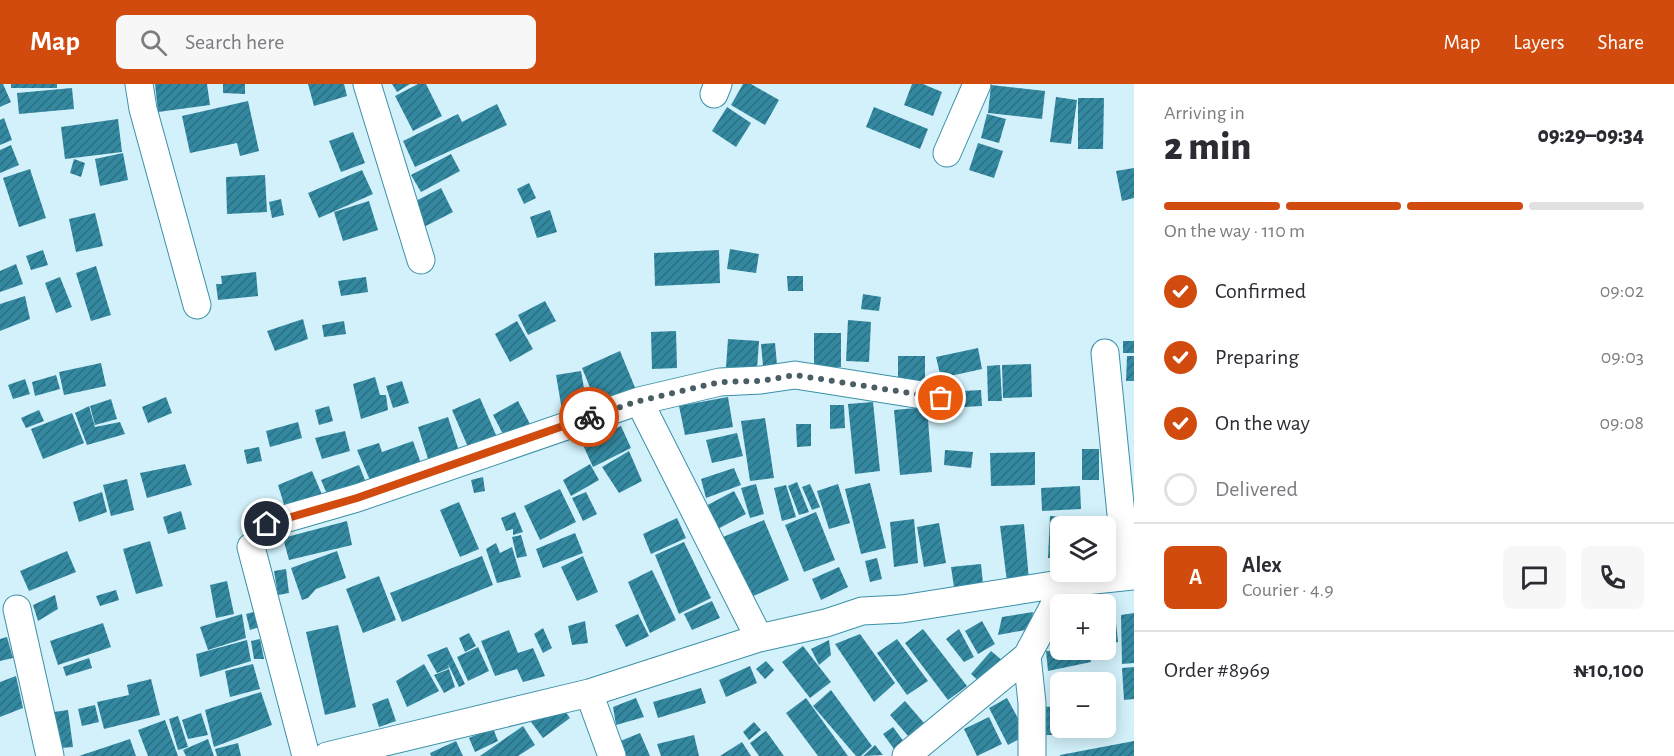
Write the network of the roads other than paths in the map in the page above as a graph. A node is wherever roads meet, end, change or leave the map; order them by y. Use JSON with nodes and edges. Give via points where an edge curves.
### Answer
{"nodes":[{"id":1,"x":139,"y":84,"type":"edge"},
{"id":2,"x":367,"y":84,"type":"edge"},
{"id":3,"x":977,"y":84,"type":"edge"},
{"id":4,"x":947,"y":153,"type":"dead end"},
{"id":5,"x":421,"y":260,"type":"dead end"},
{"id":6,"x":197,"y":305,"type":"dead end"},
{"id":7,"x":1105,"y":353,"type":"dead end"},
{"id":8,"x":941,"y":398,"type":"dead end"},
{"id":9,"x":639,"y":401,"type":"junction"},
{"id":10,"x":267,"y":524,"type":"dead end"},
{"id":11,"x":251,"y":548,"type":"dead end"},
{"id":12,"x":1131,"y":576,"type":"edge"},
{"id":13,"x":1066,"y":583,"type":"junction"},
{"id":14,"x":16,"y":609,"type":"dead end"},
{"id":15,"x":759,"y":638,"type":"junction"},
{"id":16,"x":1027,"y":656,"type":"junction"},
{"id":17,"x":589,"y":693,"type":"junction"},
{"id":18,"x":383,"y":750,"type":"edge"},
{"id":19,"x":50,"y":756,"type":"edge"},
{"id":20,"x":306,"y":756,"type":"edge"},
{"id":21,"x":327,"y":756,"type":"edge"},
{"id":22,"x":612,"y":756,"type":"edge"},
{"id":23,"x":906,"y":756,"type":"edge"},
{"id":24,"x":1032,"y":756,"type":"edge"}],
"edges":[{"from":1,"to":6,"type":"street"},
{"from":2,"to":5,"type":"street"},
{"from":3,"to":4,"type":"street"},
{"from":7,"to":12,"type":"street"},
{"from":8,"to":9,"type":"street","via":[[795,375],[720,382]]},
{"from":9,"to":10,"type":"street","via":[[357,498]]},
{"from":9,"to":15,"type":"street"},
{"from":11,"to":20,"type":"street"},
{"from":12,"to":13,"type":"street"},
{"from":13,"to":15,"type":"street","via":[[902,609],[862,611]]},
{"from":13,"to":16,"type":"street"},
{"from":14,"to":19,"type":"street"},
{"from":15,"to":17,"type":"street"},
{"from":16,"to":23,"type":"street"},
{"from":16,"to":24,"type":"street"},
{"from":17,"to":18,"type":"street"},
{"from":17,"to":22,"type":"street"},
{"from":18,"to":21,"type":"street"}]}
